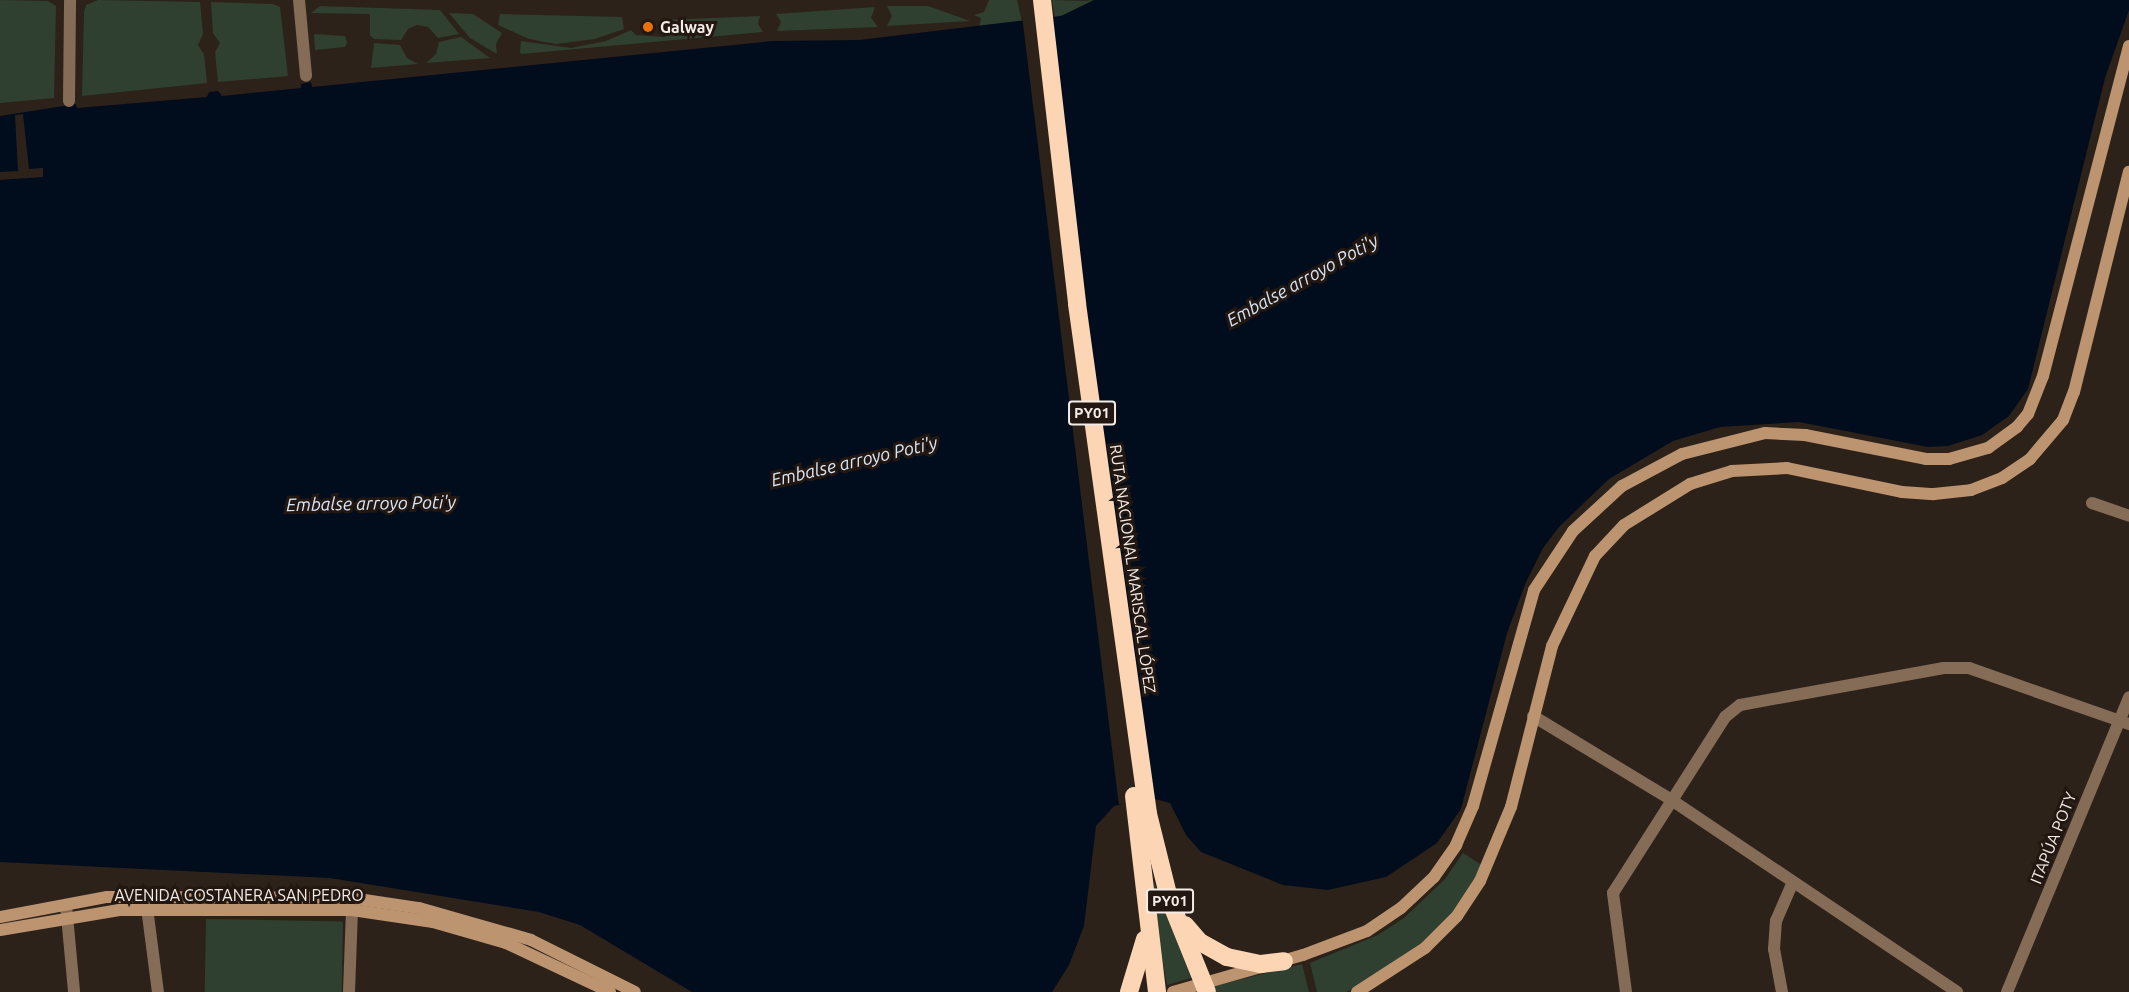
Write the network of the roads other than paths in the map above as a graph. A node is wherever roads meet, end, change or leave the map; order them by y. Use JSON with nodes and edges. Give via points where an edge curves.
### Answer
{"nodes":[{"id":1,"x":70,"y":0,"type":"edge"},
{"id":2,"x":299,"y":0,"type":"edge"},
{"id":3,"x":1037,"y":6,"type":"edge"},
{"id":4,"x":2129,"y":46,"type":"edge"},
{"id":5,"x":306,"y":76,"type":"dead end"},
{"id":6,"x":69,"y":101,"type":"dead end"},
{"id":7,"x":2129,"y":172,"type":"edge"},
{"id":8,"x":2092,"y":503,"type":"dead end"},
{"id":9,"x":2129,"y":516,"type":"edge"},
{"id":10,"x":2129,"y":697,"type":"edge"},
{"id":11,"x":1533,"y":716,"type":"junction"},
{"id":12,"x":2124,"y":723,"type":"edge"},
{"id":13,"x":1670,"y":799,"type":"junction"},
{"id":14,"x":1142,"y":815,"type":"junction"},
{"id":15,"x":1792,"y":884,"type":"junction"},
{"id":16,"x":146,"y":896,"type":"junction"},
{"id":17,"x":1169,"y":898,"type":"junction"},
{"id":18,"x":145,"y":910,"type":"junction"},
{"id":19,"x":352,"y":910,"type":"junction"},
{"id":20,"x":66,"y":911,"type":"junction"},
{"id":21,"x":0,"y":917,"type":"edge"},
{"id":22,"x":1148,"y":924,"type":"junction"},
{"id":23,"x":0,"y":930,"type":"edge"},
{"id":24,"x":1284,"y":961,"type":"junction"},
{"id":25,"x":1205,"y":988,"type":"edge"},
{"id":26,"x":1176,"y":991,"type":"edge"},
{"id":27,"x":74,"y":992,"type":"edge"},
{"id":28,"x":158,"y":992,"type":"edge"},
{"id":29,"x":349,"y":992,"type":"edge"},
{"id":30,"x":610,"y":992,"type":"edge"},
{"id":31,"x":634,"y":992,"type":"edge"},
{"id":32,"x":1129,"y":992,"type":"edge"},
{"id":33,"x":1157,"y":992,"type":"edge"},
{"id":34,"x":1357,"y":992,"type":"edge"},
{"id":35,"x":1626,"y":992,"type":"edge"},
{"id":36,"x":1782,"y":992,"type":"edge"},
{"id":37,"x":1957,"y":992,"type":"edge"},
{"id":38,"x":2007,"y":992,"type":"edge"}],
"edges":[{"from":1,"to":6,"type":"street"},
{"from":2,"to":5,"type":"street"},
{"from":3,"to":14,"type":"highway","name":"RUTA NACIONAL MARISCAL LÓPEZ","number":"PY01"},
{"from":4,"to":24,"type":"main road","via":[[2043,376],[2028,414],[2017,427],[1988,448],[1950,459],[1906,456],[1785,433],[1746,436],[1661,463],[1604,498],[1555,554],[1534,590],[1473,806],[1456,845],[1434,876],[1401,908],[1367,931]]},
{"from":7,"to":11,"type":"main road","via":[[2074,392],[2063,420],[2030,459],[2002,478],[1971,490],[1934,494],[1787,468],[1732,471],[1690,484],[1639,513],[1595,556],[1552,646]]},
{"from":8,"to":9,"type":"street"},
{"from":10,"to":12,"type":"street","name":"ITAPÚA POTY"},
{"from":11,"to":13,"type":"street"},
{"from":11,"to":34,"type":"main road","via":[[1504,830],[1470,898],[1425,948]]},
{"from":12,"to":13,"type":"street","via":[[2055,701],[1995,675],[1969,668],[1944,668],[1740,705],[1725,717]]},
{"from":12,"to":38,"type":"street","name":"ITAPÚA POTY"},
{"from":13,"to":15,"type":"street"},
{"from":13,"to":35,"type":"street","via":[[1613,893]]},
{"from":14,"to":17,"type":"highway","name":"RUTA NACIONAL MARISCAL LÓPEZ","number":"PY01"},
{"from":14,"to":22,"type":"highway","name":"RUTA NACIONAL MARISCAL LÓPEZ","number":"PY01"},
{"from":15,"to":36,"type":"street","via":[[1776,921],[1774,950]]},
{"from":15,"to":37,"type":"street"},
{"from":16,"to":18,"type":"street"},
{"from":16,"to":20,"type":"main road","name":"AVENIDA COSTANERA SAN PEDRO"},
{"from":16,"to":31,"type":"main road","name":"AVENIDA COSTANERA SAN PEDRO","via":[[351,898],[419,908],[531,940]]},
{"from":17,"to":24,"type":"highway","via":[[1192,934],[1214,952],[1244,962]]},
{"from":17,"to":25,"type":"highway","name":"RUTA NACIONAL MARISCAL LÓPEZ","number":"PY01"},
{"from":18,"to":19,"type":"main road","name":"AVENIDA COSTANERA SAN PEDRO"},
{"from":18,"to":20,"type":"main road","name":"AVENIDA COSTANERA SAN PEDRO"},
{"from":18,"to":28,"type":"street"},
{"from":19,"to":29,"type":"street"},
{"from":19,"to":30,"type":"main road","name":"AVENIDA COSTANERA SAN PEDRO","via":[[433,922],[506,944]]},
{"from":20,"to":21,"type":"main road","name":"AVENIDA COSTANERA SAN PEDRO"},
{"from":20,"to":23,"type":"main road","name":"AVENIDA COSTANERA SAN PEDRO"},
{"from":20,"to":27,"type":"street"},
{"from":22,"to":32,"type":"highway"},
{"from":22,"to":33,"type":"highway","name":"RUTA NACIONAL MARISCAL LÓPEZ","number":"PY01"},
{"from":24,"to":25,"type":"main road"},
{"from":25,"to":26,"type":"main road"}]}
